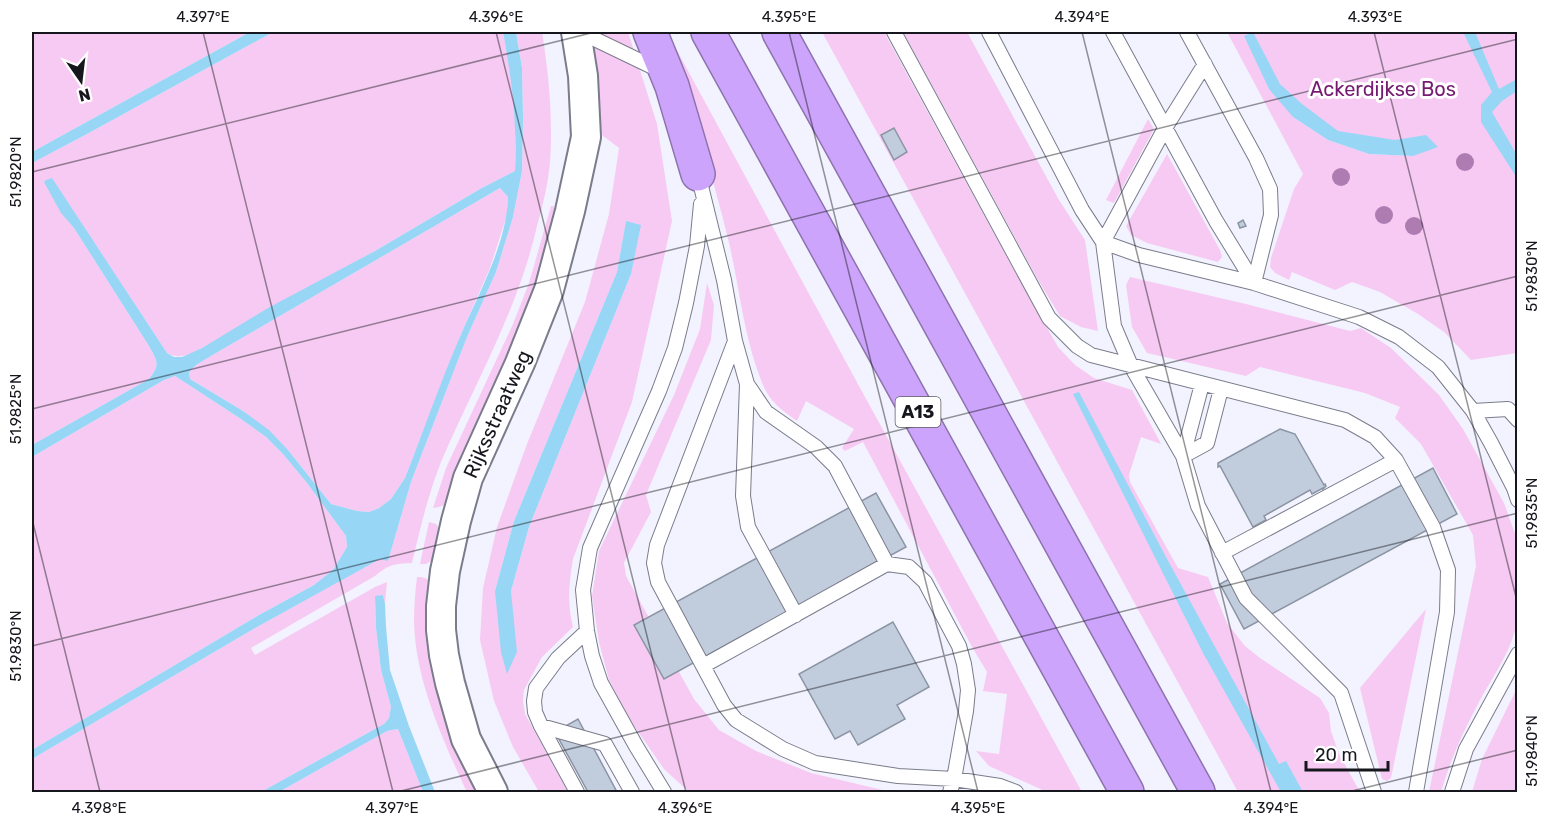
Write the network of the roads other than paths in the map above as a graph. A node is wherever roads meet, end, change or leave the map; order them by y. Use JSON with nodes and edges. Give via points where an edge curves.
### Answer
{"nodes":[{"id":1,"x":578,"y":32,"type":"edge"},
{"id":2,"x":650,"y":32,"type":"edge"},
{"id":3,"x":708,"y":32,"type":"edge"},
{"id":4,"x":779,"y":32,"type":"edge"},
{"id":5,"x":894,"y":32,"type":"edge"},
{"id":6,"x":989,"y":32,"type":"edge"},
{"id":7,"x":1113,"y":32,"type":"edge"},
{"id":8,"x":1189,"y":32,"type":"edge"},
{"id":9,"x":1205,"y":64,"type":"junction"},
{"id":10,"x":667,"y":74,"type":"junction"},
{"id":11,"x":1165,"y":128,"type":"junction"},
{"id":12,"x":700,"y":185,"type":"junction"},
{"id":13,"x":1103,"y":242,"type":"junction"},
{"id":14,"x":1254,"y":283,"type":"junction"},
{"id":15,"x":735,"y":342,"type":"junction"},
{"id":16,"x":1131,"y":366,"type":"junction"},
{"id":17,"x":747,"y":384,"type":"junction"},
{"id":18,"x":1202,"y":384,"type":"junction"},
{"id":19,"x":1221,"y":389,"type":"junction"},
{"id":20,"x":1473,"y":411,"type":"junction"},
{"id":21,"x":1518,"y":420,"type":"edge"},
{"id":22,"x":1183,"y":456,"type":"junction"},
{"id":23,"x":1396,"y":460,"type":"junction"},
{"id":24,"x":1518,"y":500,"type":"edge"},
{"id":25,"x":1222,"y":553,"type":"junction"},
{"id":26,"x":887,"y":564,"type":"junction"},
{"id":27,"x":796,"y":615,"type":"junction"},
{"id":28,"x":587,"y":631,"type":"junction"},
{"id":29,"x":1518,"y":654,"type":"edge"},
{"id":30,"x":703,"y":666,"type":"junction"},
{"id":31,"x":542,"y":726,"type":"junction"},
{"id":32,"x":952,"y":786,"type":"edge"},
{"id":33,"x":492,"y":792,"type":"edge"},
{"id":34,"x":577,"y":792,"type":"edge"},
{"id":35,"x":632,"y":792,"type":"edge"},
{"id":36,"x":664,"y":792,"type":"edge"},
{"id":37,"x":1016,"y":792,"type":"edge"},
{"id":38,"x":1127,"y":792,"type":"edge"},
{"id":39,"x":1198,"y":792,"type":"edge"},
{"id":40,"x":1374,"y":792,"type":"edge"},
{"id":41,"x":1416,"y":792,"type":"edge"},
{"id":42,"x":1452,"y":792,"type":"edge"}],
"edges":[{"from":1,"to":10,"type":"lane"},
{"from":1,"to":33,"type":"street","name":"Rijksstraatweg","via":[[586,137],[570,211],[549,290],[468,478],[445,571],[441,606],[444,655],[456,709]]},
{"from":2,"to":10,"type":"highway"},
{"from":3,"to":38,"type":"highway","number":"A13"},
{"from":4,"to":39,"type":"highway"},
{"from":5,"to":16,"type":"lane","via":[[1048,318],[1091,355]]},
{"from":6,"to":13,"type":"lane","via":[[1082,210]]},
{"from":7,"to":11,"type":"lane"},
{"from":8,"to":9,"type":"lane"},
{"from":9,"to":11,"type":"lane"},
{"from":9,"to":14,"type":"lane","via":[[1270,189],[1271,215]]},
{"from":10,"to":12,"type":"highway"},
{"from":11,"to":13,"type":"lane"},
{"from":11,"to":14,"type":"lane"},
{"from":12,"to":15,"type":"lane"},
{"from":12,"to":28,"type":"lane","via":[[697,246],[675,348],[590,548],[584,590]]},
{"from":13,"to":14,"type":"lane","via":[[1139,255]]},
{"from":13,"to":16,"type":"lane","via":[[1114,326]]},
{"from":14,"to":20,"type":"lane","via":[[1359,317],[1399,337],[1438,367]]},
{"from":15,"to":17,"type":"lane"},
{"from":15,"to":30,"type":"lane","via":[[657,544],[654,563],[658,582]]},
{"from":16,"to":18,"type":"lane"},
{"from":16,"to":22,"type":"lane"},
{"from":17,"to":26,"type":"lane","via":[[766,412],[816,447],[835,466]]},
{"from":17,"to":27,"type":"lane","via":[[742,496],[748,527]]},
{"from":18,"to":19,"type":"lane"},
{"from":18,"to":22,"type":"lane"},
{"from":19,"to":22,"type":"lane","via":[[1207,443]]},
{"from":19,"to":23,"type":"lane","via":[[1346,420],[1375,437]]},
{"from":20,"to":21,"type":"lane","via":[[1508,409]]},
{"from":20,"to":24,"type":"lane"},
{"from":22,"to":25,"type":"lane","via":[[1198,506]]},
{"from":23,"to":25,"type":"lane"},
{"from":23,"to":41,"type":"lane","via":[[1433,526],[1448,570],[1448,612]]},
{"from":25,"to":40,"type":"lane","via":[[1246,598],[1341,693]]},
{"from":26,"to":27,"type":"lane"},
{"from":26,"to":32,"type":"lane","via":[[909,567],[925,582],[959,646],[968,690]]},
{"from":27,"to":30,"type":"lane"},
{"from":28,"to":31,"type":"lane","via":[[558,658],[536,688],[535,712]]},
{"from":28,"to":36,"type":"lane","via":[[601,683]]},
{"from":29,"to":42,"type":"lane","via":[[1466,749]]},
{"from":30,"to":32,"type":"lane","via":[[736,720],[783,749],[815,763]]},
{"from":31,"to":34,"type":"lane"},
{"from":31,"to":35,"type":"lane","via":[[605,744]]},
{"from":32,"to":37,"type":"lane","via":[[1000,786]]}]}
